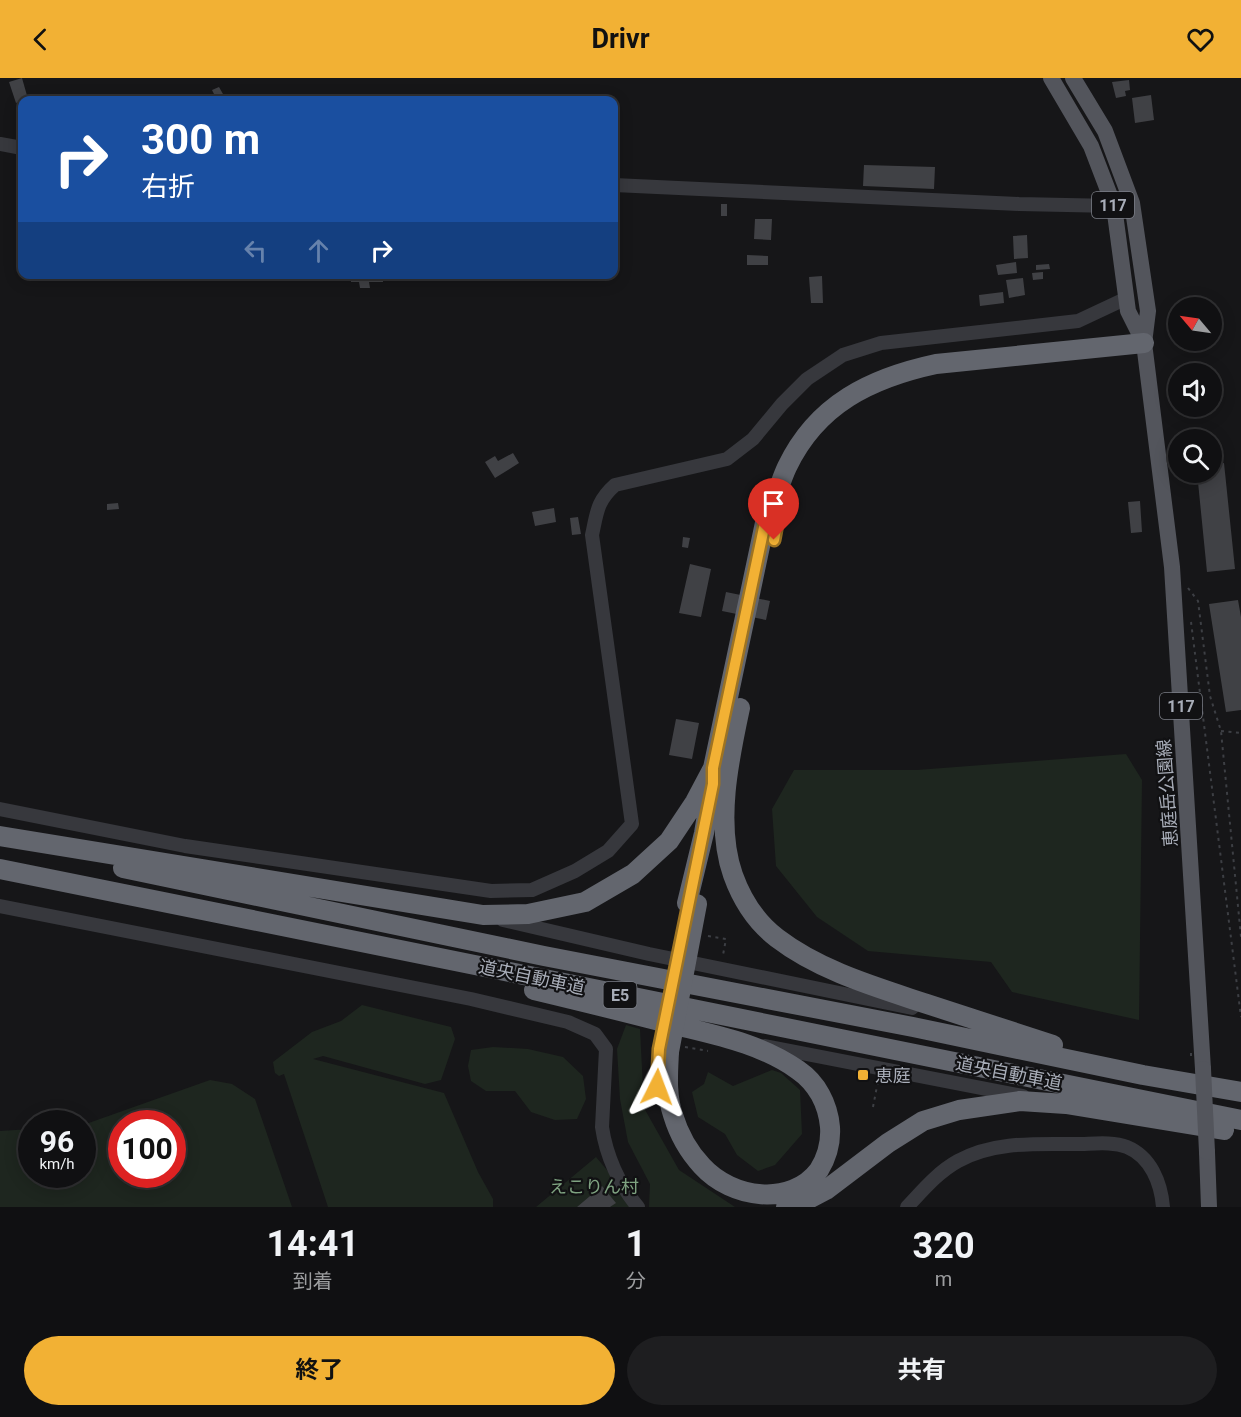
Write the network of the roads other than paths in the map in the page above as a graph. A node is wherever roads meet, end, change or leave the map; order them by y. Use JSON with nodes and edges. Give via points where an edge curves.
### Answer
{"nodes":[{"id":1,"x":1051,"y":78,"type":"edge"},
{"id":2,"x":1073,"y":78,"type":"edge"},
{"id":3,"x":0,"y":144,"type":"edge"},
{"id":4,"x":18,"y":147,"type":"edge"},
{"id":5,"x":618,"y":185,"type":"edge"},
{"id":6,"x":1113,"y":206,"type":"junction"},
{"id":7,"x":1127,"y":298,"type":"junction"},
{"id":8,"x":1144,"y":343,"type":"junction"},
{"id":9,"x":720,"y":769,"type":"junction"},
{"id":10,"x":0,"y":809,"type":"edge"},
{"id":11,"x":0,"y":836,"type":"edge"},
{"id":12,"x":0,"y":842,"type":"edge"},
{"id":13,"x":0,"y":869,"type":"edge"},
{"id":14,"x":140,"y":896,"type":"junction"},
{"id":15,"x":0,"y":906,"type":"edge"},
{"id":16,"x":483,"y":915,"type":"junction"},
{"id":17,"x":986,"y":1023,"type":"junction"},
{"id":18,"x":744,"y":1042,"type":"junction"},
{"id":19,"x":669,"y":1049,"type":"junction"},
{"id":20,"x":1143,"y":1075,"type":"junction"},
{"id":21,"x":1241,"y":1092,"type":"edge"},
{"id":22,"x":1066,"y":1104,"type":"junction"},
{"id":23,"x":1241,"y":1120,"type":"edge"},
{"id":24,"x":1241,"y":1133,"type":"edge"},
{"id":25,"x":638,"y":1207,"type":"edge"},
{"id":26,"x":754,"y":1207,"type":"edge"},
{"id":27,"x":786,"y":1207,"type":"edge"},
{"id":28,"x":907,"y":1207,"type":"edge"},
{"id":29,"x":1163,"y":1207,"type":"edge"},
{"id":30,"x":1209,"y":1207,"type":"edge"}],
"edges":[{"from":1,"to":6,"type":"main road","name":"恵庭岳公園線","number":"117","via":[[1092,146]]},
{"from":2,"to":8,"type":"main road","name":"恵庭岳公園線","number":"117","via":[[1105,131],[1132,203],[1148,311]]},
{"from":3,"to":4,"type":"street"},
{"from":5,"to":6,"type":"street"},
{"from":6,"to":7,"type":"main road","name":"恵庭岳公園線","number":"117"},
{"from":7,"to":8,"type":"main road","name":"恵庭岳公園線","number":"117","via":[[1128,312]]},
{"from":7,"to":10,"type":"street","via":[[1078,321],[881,343],[843,355],[807,379],[753,439],[727,459],[615,485],[604,495],[592,535],[632,824],[608,851],[575,871],[532,890],[491,891],[185,846]]},
{"from":8,"to":9,"type":"highway","via":[[910,369],[856,391],[828,410],[787,467],[766,518]]},
{"from":8,"to":30,"type":"main road","name":"恵庭岳公園線","number":"117","bridge":true,"via":[[1172,567]]},
{"from":9,"to":16,"type":"highway","via":[[669,841],[633,874],[585,902],[528,914]]},
{"from":9,"to":17,"type":"highway","via":[[732,873],[757,919],[776,937],[821,964],[882,989]]},
{"from":9,"to":19,"type":"highway","bridge":true,"via":[[692,904]]},
{"from":11,"to":16,"type":"highway"},
{"from":12,"to":20,"type":"highway","name":"道央自動車道","number":"E5","via":[[408,929]]},
{"from":13,"to":14,"type":"highway","name":"道央自動車道","number":"E5"},
{"from":14,"to":18,"type":"highway"},
{"from":14,"to":23,"type":"highway","name":"道央自動車道","number":"E5"},
{"from":15,"to":25,"type":"street","via":[[471,999],[568,1022],[595,1034],[606,1049],[604,1139],[615,1171]]},
{"from":16,"to":17,"type":"street","via":[[650,954]]},
{"from":17,"to":20,"type":"highway"},
{"from":18,"to":19,"type":"highway","via":[[807,1077],[829,1112],[831,1133],[822,1164],[814,1178],[785,1196],[754,1196],[736,1190],[703,1168],[688,1150],[672,1113]]},
{"from":18,"to":22,"type":"street"},
{"from":19,"to":26,"type":"highway","via":[[657,1087],[662,1124],[674,1149],[710,1187]]},
{"from":20,"to":21,"type":"highway","name":"道央自動車道","number":"E5"},
{"from":22,"to":24,"type":"highway"},
{"from":22,"to":27,"type":"highway","via":[[1020,1101],[959,1110],[923,1121],[826,1190]]},
{"from":28,"to":29,"type":"street","via":[[959,1160],[989,1149],[1104,1143],[1126,1147],[1145,1159],[1162,1191]]}]}
